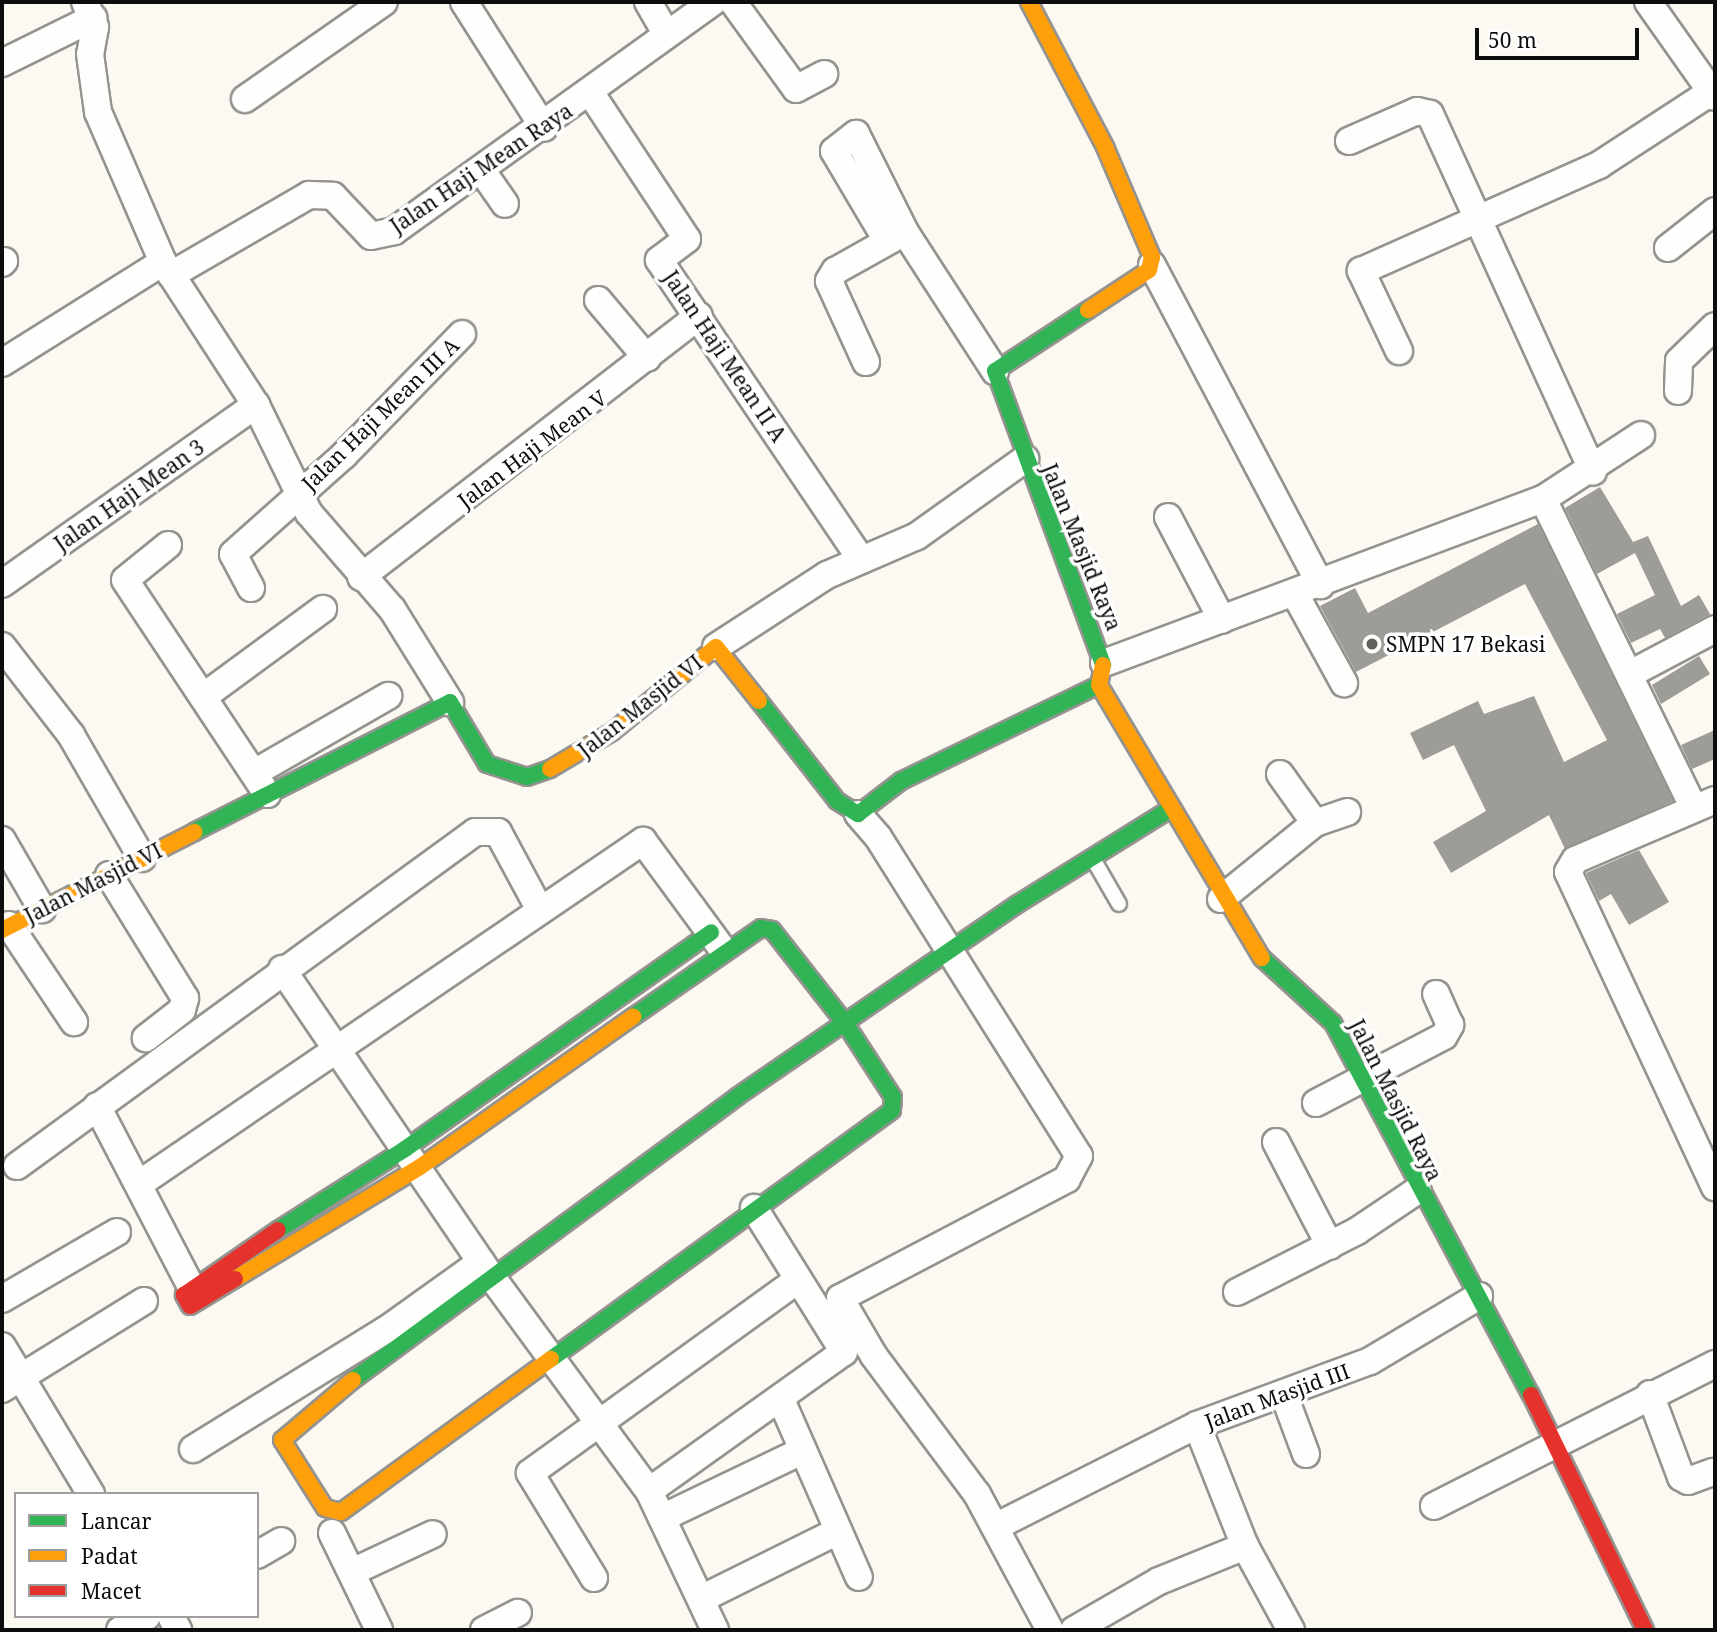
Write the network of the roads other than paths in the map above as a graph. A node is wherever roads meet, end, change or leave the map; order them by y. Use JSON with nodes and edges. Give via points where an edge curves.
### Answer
{"nodes":[{"id":1,"x":384,"y":2,"type":"edge"},
{"id":2,"x":464,"y":2,"type":"edge"},
{"id":3,"x":648,"y":2,"type":"edge"},
{"id":4,"x":713,"y":2,"type":"edge"},
{"id":5,"x":733,"y":2,"type":"edge"},
{"id":6,"x":1029,"y":2,"type":"edge"},
{"id":7,"x":1649,"y":2,"type":"edge"},
{"id":8,"x":89,"y":10,"type":"edge"},
{"id":9,"x":666,"y":33,"type":"junction"},
{"id":10,"x":2,"y":63,"type":"edge"},
{"id":11,"x":824,"y":74,"type":"dead end"},
{"id":12,"x":590,"y":92,"type":"junction"},
{"id":13,"x":1713,"y":94,"type":"edge"},
{"id":14,"x":245,"y":99,"type":"dead end"},
{"id":15,"x":544,"y":128,"type":"junction"},
{"id":16,"x":1349,"y":141,"type":"dead end"},
{"id":17,"x":482,"y":171,"type":"junction"},
{"id":18,"x":505,"y":204,"type":"dead end"},
{"id":19,"x":1715,"y":211,"type":"edge"},
{"id":20,"x":1481,"y":223,"type":"junction"},
{"id":21,"x":1668,"y":248,"type":"dead end"},
{"id":22,"x":1152,"y":265,"type":"junction"},
{"id":23,"x":167,"y":269,"type":"junction"},
{"id":24,"x":598,"y":300,"type":"dead end"},
{"id":25,"x":699,"y":316,"type":"junction"},
{"id":26,"x":1715,"y":326,"type":"edge"},
{"id":27,"x":462,"y":334,"type":"dead end"},
{"id":28,"x":1399,"y":351,"type":"dead end"},
{"id":29,"x":648,"y":358,"type":"junction"},
{"id":30,"x":866,"y":362,"type":"dead end"},
{"id":31,"x":2,"y":363,"type":"edge"},
{"id":32,"x":995,"y":372,"type":"junction"},
{"id":33,"x":1678,"y":391,"type":"dead end"},
{"id":34,"x":256,"y":405,"type":"junction"},
{"id":35,"x":1641,"y":435,"type":"dead end"},
{"id":36,"x":1025,"y":459,"type":"junction"},
{"id":37,"x":1593,"y":472,"type":"junction"},
{"id":38,"x":299,"y":493,"type":"junction"},
{"id":39,"x":1543,"y":499,"type":"junction"},
{"id":40,"x":1168,"y":517,"type":"dead end"},
{"id":41,"x":168,"y":545,"type":"dead end"},
{"id":42,"x":861,"y":559,"type":"junction"},
{"id":43,"x":361,"y":577,"type":"junction"},
{"id":44,"x":2,"y":584,"type":"edge"},
{"id":45,"x":1321,"y":584,"type":"junction"},
{"id":46,"x":251,"y":588,"type":"dead end"},
{"id":47,"x":1295,"y":594,"type":"junction"},
{"id":48,"x":323,"y":609,"type":"dead end"},
{"id":49,"x":1222,"y":620,"type":"junction"},
{"id":50,"x":1715,"y":629,"type":"edge"},
{"id":51,"x":2,"y":646,"type":"edge"},
{"id":52,"x":716,"y":647,"type":"junction"},
{"id":53,"x":1632,"y":673,"type":"junction"},
{"id":54,"x":1102,"y":674,"type":"junction"},
{"id":55,"x":1344,"y":683,"type":"dead end"},
{"id":56,"x":388,"y":696,"type":"dead end"},
{"id":57,"x":203,"y":697,"type":"junction"},
{"id":58,"x":450,"y":702,"type":"junction"},
{"id":59,"x":1280,"y":774,"type":"dead end"},
{"id":60,"x":260,"y":784,"type":"junction"},
{"id":61,"x":1704,"y":804,"type":"edge"},
{"id":62,"x":1170,"y":809,"type":"junction"},
{"id":63,"x":1347,"y":812,"type":"dead end"},
{"id":64,"x":858,"y":814,"type":"junction"},
{"id":65,"x":1315,"y":823,"type":"junction"},
{"id":66,"x":2,"y":840,"type":"edge"},
{"id":67,"x":1091,"y":856,"type":"junction"},
{"id":68,"x":142,"y":858,"type":"junction"},
{"id":69,"x":109,"y":875,"type":"junction"},
{"id":70,"x":1221,"y":899,"type":"junction"},
{"id":71,"x":1119,"y":904,"type":"dead end"},
{"id":72,"x":42,"y":909,"type":"junction"},
{"id":73,"x":540,"y":910,"type":"junction"},
{"id":74,"x":6,"y":928,"type":"edge"},
{"id":75,"x":717,"y":942,"type":"junction"},
{"id":76,"x":948,"y":953,"type":"junction"},
{"id":77,"x":282,"y":969,"type":"junction"},
{"id":78,"x":1436,"y":994,"type":"dead end"},
{"id":79,"x":74,"y":1022,"type":"dead end"},
{"id":80,"x":845,"y":1023,"type":"junction"},
{"id":81,"x":146,"y":1038,"type":"dead end"},
{"id":82,"x":343,"y":1050,"type":"junction"},
{"id":83,"x":1363,"y":1077,"type":"junction"},
{"id":84,"x":1316,"y":1103,"type":"dead end"},
{"id":85,"x":97,"y":1106,"type":"junction"},
{"id":86,"x":1276,"y":1142,"type":"dead end"},
{"id":87,"x":412,"y":1158,"type":"junction"},
{"id":88,"x":17,"y":1166,"type":"dead end"},
{"id":89,"x":139,"y":1184,"type":"junction"},
{"id":90,"x":1715,"y":1187,"type":"edge"},
{"id":91,"x":1418,"y":1190,"type":"junction"},
{"id":92,"x":754,"y":1208,"type":"junction"},
{"id":93,"x":117,"y":1232,"type":"dead end"},
{"id":94,"x":1330,"y":1246,"type":"junction"},
{"id":95,"x":486,"y":1269,"type":"junction"},
{"id":96,"x":798,"y":1280,"type":"junction"},
{"id":97,"x":190,"y":1286,"type":"junction"},
{"id":98,"x":1237,"y":1292,"type":"dead end"},
{"id":99,"x":1479,"y":1296,"type":"junction"},
{"id":100,"x":2,"y":1299,"type":"edge"},
{"id":101,"x":144,"y":1301,"type":"dead end"},
{"id":102,"x":2,"y":1346,"type":"edge"},
{"id":103,"x":549,"y":1358,"type":"junction"},
{"id":104,"x":1715,"y":1364,"type":"edge"},
{"id":105,"x":10,"y":1384,"type":"edge"},
{"id":106,"x":1650,"y":1394,"type":"junction"},
{"id":107,"x":1284,"y":1395,"type":"junction"},
{"id":108,"x":782,"y":1402,"type":"junction"},
{"id":109,"x":598,"y":1421,"type":"junction"},
{"id":110,"x":1197,"y":1425,"type":"junction"},
{"id":111,"x":1555,"y":1440,"type":"junction"},
{"id":112,"x":193,"y":1449,"type":"dead end"},
{"id":113,"x":802,"y":1451,"type":"junction"},
{"id":114,"x":1306,"y":1454,"type":"dead end"},
{"id":115,"x":1713,"y":1472,"type":"dead end"},
{"id":116,"x":649,"y":1491,"type":"junction"},
{"id":117,"x":89,"y":1492,"type":"edge"},
{"id":118,"x":1434,"y":1506,"type":"dead end"},
{"id":119,"x":662,"y":1517,"type":"junction"},
{"id":120,"x":995,"y":1527,"type":"junction"},
{"id":121,"x":838,"y":1531,"type":"junction"},
{"id":122,"x":332,"y":1533,"type":"dead end"},
{"id":123,"x":433,"y":1534,"type":"dead end"},
{"id":124,"x":281,"y":1541,"type":"dead end"},
{"id":125,"x":1245,"y":1546,"type":"junction"},
{"id":126,"x":259,"y":1554,"type":"edge"},
{"id":127,"x":352,"y":1572,"type":"junction"},
{"id":128,"x":594,"y":1577,"type":"dead end"},
{"id":129,"x":859,"y":1577,"type":"dead end"},
{"id":130,"x":703,"y":1598,"type":"junction"},
{"id":131,"x":518,"y":1613,"type":"dead end"},
{"id":132,"x":142,"y":1618,"type":"edge"},
{"id":133,"x":120,"y":1630,"type":"edge"},
{"id":134,"x":379,"y":1630,"type":"edge"},
{"id":135,"x":484,"y":1630,"type":"edge"},
{"id":136,"x":715,"y":1630,"type":"edge"},
{"id":137,"x":1050,"y":1630,"type":"edge"},
{"id":138,"x":1074,"y":1630,"type":"edge"},
{"id":139,"x":1291,"y":1630,"type":"edge"},
{"id":140,"x":1645,"y":1630,"type":"edge"}],
"edges":[{"from":1,"to":14,"type":"street"},
{"from":2,"to":15,"type":"street"},
{"from":3,"to":9,"type":"street"},
{"from":4,"to":9,"type":"street","name":"Jalan Haji Mean Raya"},
{"from":5,"to":11,"type":"street","via":[[796,89]]},
{"from":6,"to":22,"type":"street","via":[[1105,147]]},
{"from":7,"to":13,"type":"street"},
{"from":8,"to":10,"type":"street"},
{"from":8,"to":23,"type":"street","via":[[90,75],[98,112]]},
{"from":9,"to":12,"type":"street","name":"Jalan Haji Mean Raya"},
{"from":12,"to":15,"type":"street","name":"Jalan Haji Mean Raya"},
{"from":12,"to":25,"type":"street","name":"Jalan Haji Mean II A","via":[[687,239],[659,260]]},
{"from":13,"to":20,"type":"street","via":[[1599,165]]},
{"from":15,"to":17,"type":"street","name":"Jalan Haji Mean Raya"},
{"from":16,"to":20,"type":"street","via":[[1426,112]]},
{"from":17,"to":18,"type":"street"},
{"from":17,"to":23,"type":"street","name":"Jalan Haji Mean Raya","via":[[379,236],[362,229],[333,196],[309,195]]},
{"from":19,"to":21,"type":"street"},
{"from":20,"to":28,"type":"street","via":[[1361,271]]},
{"from":20,"to":37,"type":"street"},
{"from":22,"to":32,"type":"street"},
{"from":22,"to":45,"type":"street"},
{"from":23,"to":31,"type":"street"},
{"from":23,"to":34,"type":"street"},
{"from":24,"to":29,"type":"street"},
{"from":25,"to":29,"type":"street","name":"Jalan Haji Mean V"},
{"from":25,"to":42,"type":"street","name":"Jalan Haji Mean II A"},
{"from":26,"to":33,"type":"street","via":[[1679,361]]},
{"from":27,"to":38,"type":"street","name":"Jalan Haji Mean III A"},
{"from":29,"to":43,"type":"street","name":"Jalan Haji Mean V"},
{"from":30,"to":32,"type":"street","via":[[829,281],[895,236]]},
{"from":32,"to":36,"type":"street","name":"Jalan Masjid Raya"},
{"from":34,"to":38,"type":"street"},
{"from":34,"to":44,"type":"street","name":"Jalan Haji Mean 3"},
{"from":35,"to":37,"type":"street"},
{"from":36,"to":42,"type":"street","name":"Jalan Masjid VI","via":[[917,536]]},
{"from":36,"to":54,"type":"street","name":"Jalan Masjid Raya"},
{"from":37,"to":39,"type":"street"},
{"from":38,"to":43,"type":"street"},
{"from":38,"to":46,"type":"street","name":"Jalan Haji Mean III A","via":[[233,554]]},
{"from":39,"to":45,"type":"street"},
{"from":39,"to":53,"type":"street"},
{"from":40,"to":49,"type":"street"},
{"from":41,"to":57,"type":"street","via":[[125,580]]},
{"from":42,"to":52,"type":"street","name":"Jalan Masjid VI","via":[[789,596]]},
{"from":43,"to":58,"type":"street","via":[[392,609]]},
{"from":45,"to":47,"type":"street"},
{"from":47,"to":49,"type":"street"},
{"from":47,"to":55,"type":"street"},
{"from":48,"to":57,"type":"street"},
{"from":49,"to":54,"type":"street"},
{"from":50,"to":53,"type":"street"},
{"from":51,"to":68,"type":"street","via":[[75,742]]},
{"from":52,"to":58,"type":"street","name":"Jalan Masjid VI","via":[[570,761],[527,777],[487,764]]},
{"from":52,"to":64,"type":"street","via":[[837,802]]},
{"from":53,"to":61,"type":"street"},
{"from":54,"to":62,"type":"street","name":"Jalan Masjid Raya"},
{"from":54,"to":64,"type":"street","via":[[901,781]]},
{"from":56,"to":60,"type":"street"},
{"from":57,"to":60,"type":"street"},
{"from":58,"to":60,"type":"street","name":"Jalan Masjid VI"},
{"from":59,"to":65,"type":"street"},
{"from":60,"to":68,"type":"street","name":"Jalan Masjid VI"},
{"from":61,"to":90,"type":"street","via":[[1575,860],[1568,872]]},
{"from":62,"to":67,"type":"street"},
{"from":62,"to":70,"type":"street","name":"Jalan Masjid Raya"},
{"from":63,"to":65,"type":"street"},
{"from":64,"to":76,"type":"street","via":[[878,837]]},
{"from":65,"to":70,"type":"street"},
{"from":66,"to":72,"type":"street"},
{"from":67,"to":71,"type":"lane"},
{"from":67,"to":76,"type":"street"},
{"from":68,"to":69,"type":"street","name":"Jalan Masjid VI"},
{"from":69,"to":72,"type":"street","name":"Jalan Masjid VI"},
{"from":69,"to":81,"type":"street","via":[[185,998],[182,1010]]},
{"from":70,"to":83,"type":"street","name":"Jalan Masjid Raya","via":[[1274,974],[1334,1023]]},
{"from":72,"to":74,"type":"street","name":"Jalan Masjid VI"},
{"from":73,"to":75,"type":"street","via":[[643,841]]},
{"from":73,"to":77,"type":"street","via":[[498,832],[483,829]]},
{"from":73,"to":82,"type":"street"},
{"from":74,"to":79,"type":"street"},
{"from":75,"to":80,"type":"street","via":[[772,930]]},
{"from":75,"to":87,"type":"street"},
{"from":75,"to":87,"type":"street"},
{"from":76,"to":80,"type":"street"},
{"from":76,"to":120,"type":"street","via":[[1079,1163],[1067,1180],[1037,1197],[840,1298]]},
{"from":77,"to":82,"type":"street"},
{"from":77,"to":85,"type":"street"},
{"from":78,"to":83,"type":"street","via":[[1450,1025],[1444,1036]]},
{"from":80,"to":92,"type":"street","via":[[893,1097],[892,1110]]},
{"from":80,"to":95,"type":"street"},
{"from":82,"to":87,"type":"street"},
{"from":82,"to":89,"type":"street"},
{"from":83,"to":84,"type":"street"},
{"from":83,"to":91,"type":"street","name":"Jalan Masjid Raya"},
{"from":85,"to":88,"type":"street"},
{"from":85,"to":89,"type":"street"},
{"from":86,"to":94,"type":"street"},
{"from":87,"to":95,"type":"street"},
{"from":87,"to":97,"type":"street"},
{"from":87,"to":97,"type":"street","via":[[195,1307],[184,1294]]},
{"from":89,"to":97,"type":"street"},
{"from":91,"to":94,"type":"street"},
{"from":91,"to":99,"type":"street","name":"Jalan Masjid Raya"},
{"from":92,"to":96,"type":"street"},
{"from":92,"to":103,"type":"street"},
{"from":93,"to":100,"type":"street"},
{"from":94,"to":98,"type":"street"},
{"from":95,"to":103,"type":"street"},
{"from":95,"to":103,"type":"street","via":[[286,1433],[285,1447],[325,1508],[341,1512]]},
{"from":95,"to":112,"type":"street"},
{"from":96,"to":108,"type":"street","via":[[844,1352]]},
{"from":96,"to":109,"type":"street"},
{"from":99,"to":107,"type":"street","name":"Jalan Masjid III","via":[[1370,1362]]},
{"from":99,"to":111,"type":"street","name":"Jalan Masjid Raya"},
{"from":101,"to":105,"type":"street"},
{"from":102,"to":105,"type":"street"},
{"from":103,"to":109,"type":"street"},
{"from":104,"to":106,"type":"street"},
{"from":105,"to":117,"type":"street"},
{"from":106,"to":111,"type":"street"},
{"from":106,"to":115,"type":"street","via":[[1681,1477],[1688,1481]]},
{"from":107,"to":110,"type":"street","name":"Jalan Masjid III"},
{"from":107,"to":114,"type":"street"},
{"from":108,"to":113,"type":"street"},
{"from":108,"to":116,"type":"street"},
{"from":109,"to":116,"type":"street"},
{"from":109,"to":128,"type":"street","via":[[529,1477]]},
{"from":110,"to":120,"type":"street","name":"Jalan Masjid III"},
{"from":110,"to":125,"type":"street"},
{"from":111,"to":118,"type":"street"},
{"from":111,"to":140,"type":"street","name":"Jalan Masjid Raya"},
{"from":113,"to":119,"type":"street"},
{"from":113,"to":121,"type":"street"},
{"from":116,"to":119,"type":"street"},
{"from":119,"to":130,"type":"street"},
{"from":120,"to":137,"type":"street"},
{"from":121,"to":129,"type":"street"},
{"from":121,"to":130,"type":"street"},
{"from":122,"to":127,"type":"street"},
{"from":123,"to":127,"type":"street"},
{"from":124,"to":126,"type":"street"},
{"from":125,"to":138,"type":"street","via":[[1160,1581]]},
{"from":125,"to":139,"type":"street"},
{"from":127,"to":134,"type":"street"},
{"from":130,"to":136,"type":"street"},
{"from":131,"to":135,"type":"street"},
{"from":132,"to":133,"type":"street"}]}
